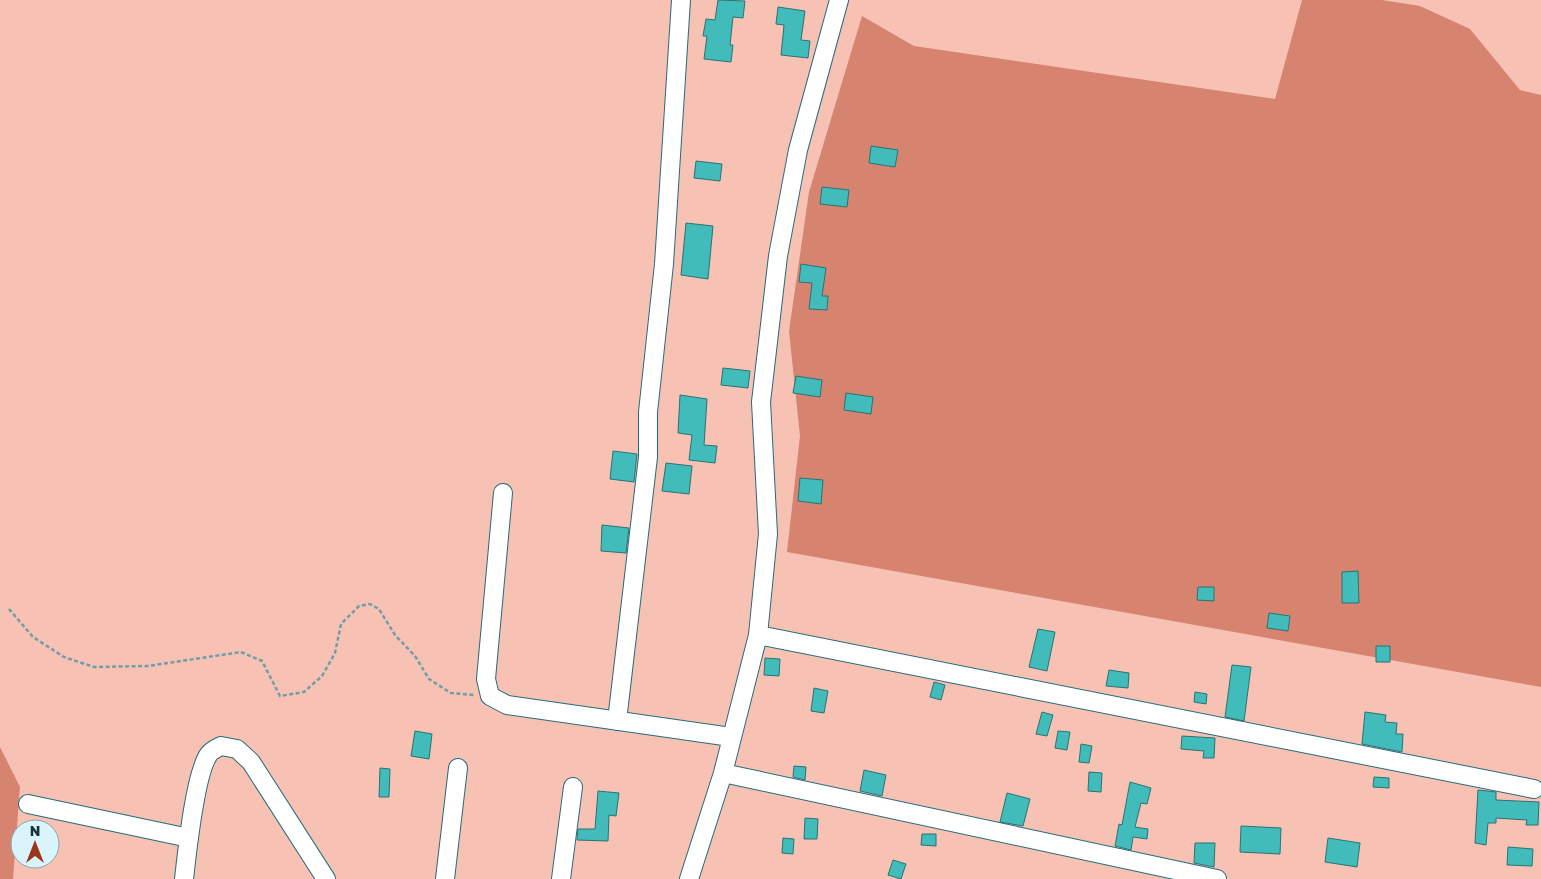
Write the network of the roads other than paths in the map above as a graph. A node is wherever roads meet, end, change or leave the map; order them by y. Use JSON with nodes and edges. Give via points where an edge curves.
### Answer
{"nodes":[{"id":1,"x":681,"y":0,"type":"edge"},
{"id":2,"x":839,"y":0,"type":"edge"},
{"id":3,"x":503,"y":493,"type":"dead end"},
{"id":4,"x":758,"y":635,"type":"junction"},
{"id":5,"x":617,"y":721,"type":"junction"},
{"id":6,"x":731,"y":737,"type":"junction"},
{"id":7,"x":458,"y":768,"type":"dead end"},
{"id":8,"x":723,"y":773,"type":"junction"},
{"id":9,"x":573,"y":787,"type":"dead end"},
{"id":10,"x":1534,"y":790,"type":"dead end"},
{"id":11,"x":28,"y":804,"type":"dead end"},
{"id":12,"x":189,"y":838,"type":"junction"},
{"id":13,"x":184,"y":879,"type":"edge"},
{"id":14,"x":326,"y":879,"type":"edge"},
{"id":15,"x":445,"y":879,"type":"edge"},
{"id":16,"x":561,"y":879,"type":"edge"},
{"id":17,"x":689,"y":879,"type":"edge"},
{"id":18,"x":1217,"y":879,"type":"edge"}],
"edges":[{"from":1,"to":5,"type":"street","via":[[664,264],[648,412],[648,456]]},
{"from":2,"to":4,"type":"street","via":[[798,150],[778,256],[761,402],[768,534]]},
{"from":3,"to":5,"type":"street","via":[[486,679],[490,696],[507,705]]},
{"from":4,"to":6,"type":"street"},
{"from":4,"to":10,"type":"street"},
{"from":5,"to":6,"type":"street"},
{"from":6,"to":8,"type":"street"},
{"from":7,"to":15,"type":"street"},
{"from":8,"to":17,"type":"street"},
{"from":8,"to":18,"type":"street"},
{"from":9,"to":16,"type":"street"},
{"from":11,"to":12,"type":"street"},
{"from":12,"to":13,"type":"street"},
{"from":12,"to":14,"type":"street","via":[[203,767],[209,753],[221,746],[237,749],[251,762]]}]}
